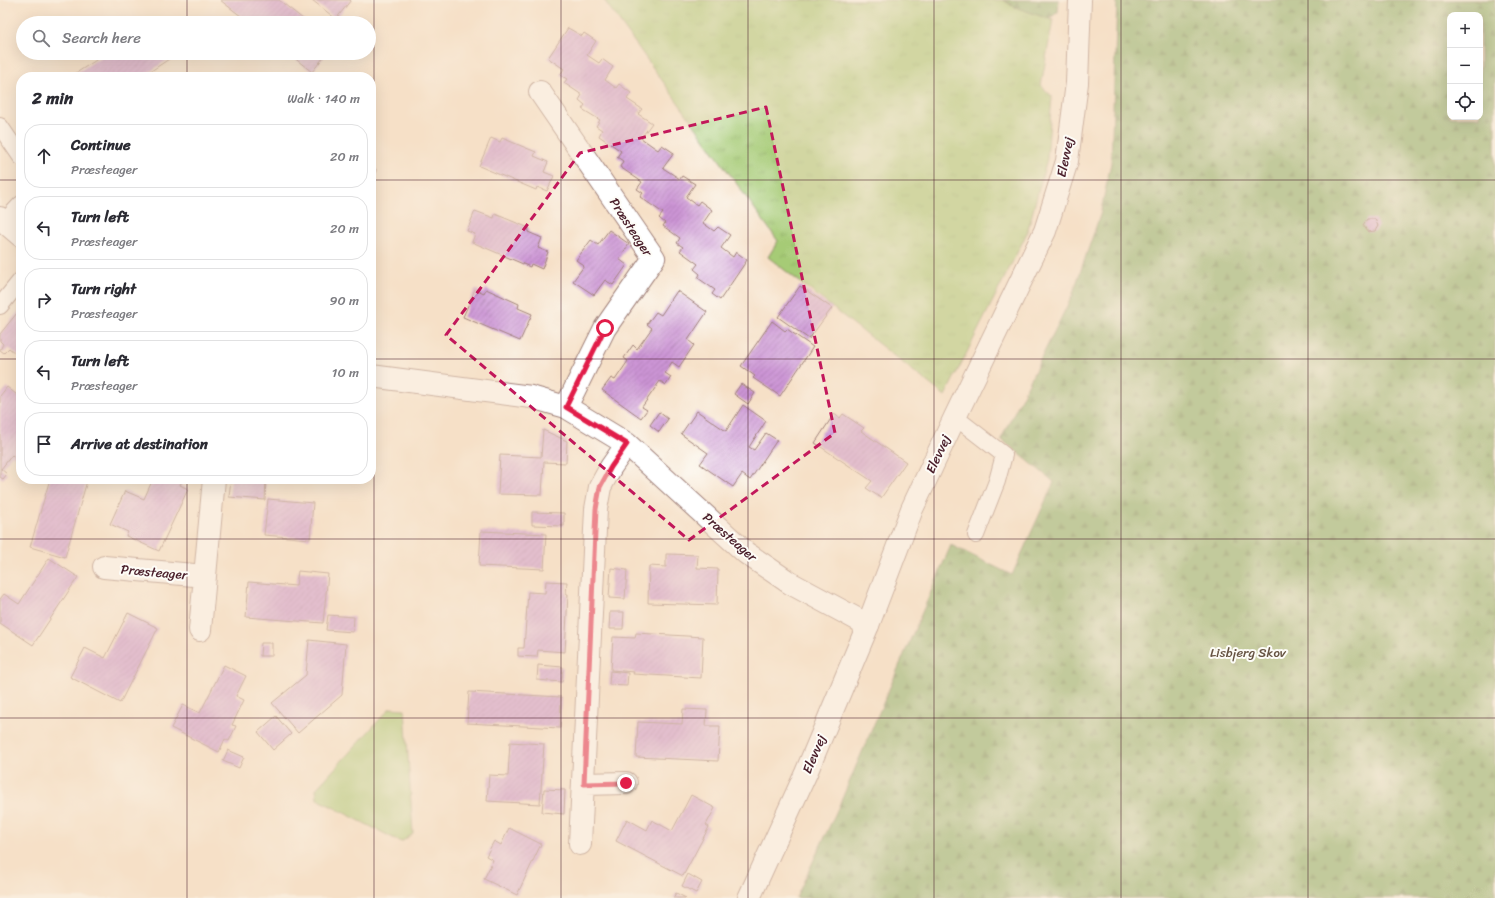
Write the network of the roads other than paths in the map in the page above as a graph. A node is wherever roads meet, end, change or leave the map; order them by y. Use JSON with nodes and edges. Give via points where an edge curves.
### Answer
{"nodes":[{"id":1,"x":1080,"y":0,"type":"edge"},
{"id":2,"x":540,"y":92,"type":"dead end"},
{"id":3,"x":0,"y":126,"type":"edge"},
{"id":4,"x":16,"y":150,"type":"edge"},
{"id":5,"x":16,"y":208,"type":"edge"},
{"id":6,"x":2,"y":220,"type":"edge"},
{"id":7,"x":16,"y":232,"type":"edge"},
{"id":8,"x":16,"y":286,"type":"edge"},
{"id":9,"x":0,"y":306,"type":"edge"},
{"id":10,"x":376,"y":377,"type":"edge"},
{"id":11,"x":566,"y":407,"type":"junction"},
{"id":12,"x":954,"y":417,"type":"junction"},
{"id":13,"x":627,"y":444,"type":"junction"},
{"id":14,"x":214,"y":484,"type":"edge"},
{"id":15,"x":976,"y":535,"type":"dead end"},
{"id":16,"x":104,"y":567,"type":"dead end"},
{"id":17,"x":205,"y":576,"type":"junction"},
{"id":18,"x":868,"y":625,"type":"junction"},
{"id":19,"x":200,"y":630,"type":"dead end"},
{"id":20,"x":626,"y":783,"type":"dead end"},
{"id":21,"x":584,"y":784,"type":"junction"},
{"id":22,"x":580,"y":844,"type":"dead end"},
{"id":23,"x":749,"y":898,"type":"edge"}],
"edges":[{"from":1,"to":12,"type":"street","name":"Elevvej","via":[[1078,83],[1065,168],[1045,231]]},
{"from":2,"to":11,"type":"street","name":"Præsteager","via":[[654,258],[605,328]]},
{"from":3,"to":4,"type":"lane"},
{"from":5,"to":6,"type":"lane"},
{"from":6,"to":7,"type":"street"},
{"from":8,"to":9,"type":"lane"},
{"from":10,"to":11,"type":"street","name":"Præsteager","via":[[531,397]]},
{"from":11,"to":13,"type":"street","name":"Præsteager"},
{"from":12,"to":15,"type":"lane","via":[[1004,455]]},
{"from":12,"to":18,"type":"street","name":"Elevvej","via":[[912,510]]},
{"from":13,"to":18,"type":"street","name":"Præsteager","via":[[746,553],[790,583]]},
{"from":13,"to":21,"type":"street","via":[[600,487],[596,509]]},
{"from":14,"to":17,"type":"street","name":"Præsteager"},
{"from":16,"to":17,"type":"street","name":"Præsteager"},
{"from":17,"to":19,"type":"street","name":"Præsteager"},
{"from":18,"to":23,"type":"street","name":"Elevvej","via":[[806,773]]},
{"from":20,"to":21,"type":"street"},
{"from":21,"to":22,"type":"street"}]}
